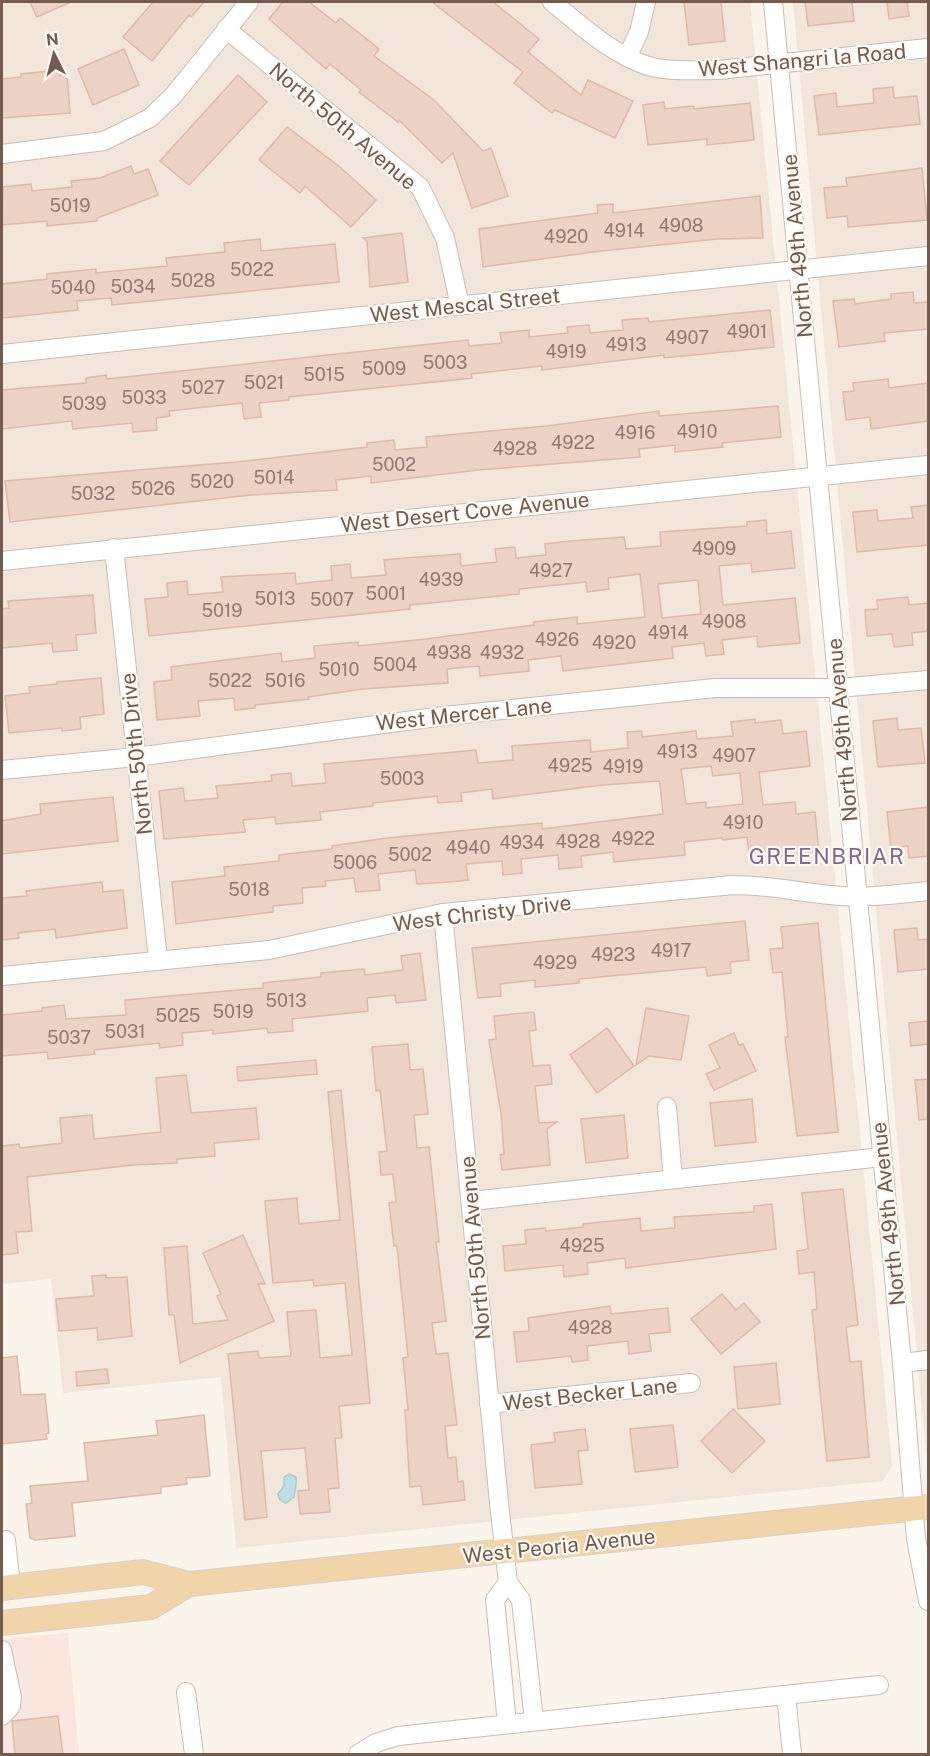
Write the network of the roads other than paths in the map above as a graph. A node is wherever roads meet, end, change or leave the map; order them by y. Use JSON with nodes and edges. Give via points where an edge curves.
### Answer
{"nodes":[{"id":1,"x":249,"y":2,"type":"edge"},
{"id":2,"x":552,"y":2,"type":"edge"},
{"id":3,"x":646,"y":2,"type":"edge"},
{"id":4,"x":773,"y":2,"type":"edge"},
{"id":5,"x":226,"y":29,"type":"junction"},
{"id":6,"x":928,"y":48,"type":"edge"},
{"id":7,"x":627,"y":57,"type":"junction"},
{"id":8,"x":779,"y":64,"type":"junction"},
{"id":9,"x":2,"y":154,"type":"edge"},
{"id":10,"x":928,"y":256,"type":"edge"},
{"id":11,"x":800,"y":270,"type":"junction"},
{"id":12,"x":460,"y":306,"type":"junction"},
{"id":13,"x":2,"y":354,"type":"edge"},
{"id":14,"x":928,"y":465,"type":"edge"},
{"id":15,"x":818,"y":477,"type":"junction"},
{"id":16,"x":114,"y":548,"type":"junction"},
{"id":17,"x":2,"y":561,"type":"edge"},
{"id":18,"x":928,"y":680,"type":"edge"},
{"id":19,"x":839,"y":688,"type":"junction"},
{"id":20,"x":136,"y":757,"type":"junction"},
{"id":21,"x":2,"y":770,"type":"edge"},
{"id":22,"x":928,"y":891,"type":"edge"},
{"id":23,"x":857,"y":896,"type":"junction"},
{"id":24,"x":443,"y":913,"type":"junction"},
{"id":25,"x":158,"y":960,"type":"junction"},
{"id":26,"x":2,"y":976,"type":"edge"},
{"id":27,"x":667,"y":1107,"type":"dead end"},
{"id":28,"x":882,"y":1157,"type":"junction"},
{"id":29,"x":673,"y":1179,"type":"junction"},
{"id":30,"x":471,"y":1201,"type":"junction"},
{"id":31,"x":928,"y":1360,"type":"edge"},
{"id":32,"x":902,"y":1363,"type":"junction"},
{"id":33,"x":691,"y":1383,"type":"dead end"},
{"id":34,"x":489,"y":1404,"type":"junction"},
{"id":35,"x":921,"y":1508,"type":"edge"},
{"id":36,"x":6,"y":1540,"type":"dead end"},
{"id":37,"x":504,"y":1551,"type":"junction"},
{"id":38,"x":508,"y":1582,"type":"junction"},
{"id":39,"x":189,"y":1584,"type":"junction"},
{"id":40,"x":6,"y":1587,"type":"edge"},
{"id":41,"x":928,"y":1601,"type":"edge"},
{"id":42,"x":2,"y":1623,"type":"edge"},
{"id":43,"x":2,"y":1650,"type":"edge"},
{"id":44,"x":879,"y":1685,"type":"dead end"},
{"id":45,"x":186,"y":1692,"type":"dead end"},
{"id":46,"x":786,"y":1695,"type":"junction"},
{"id":47,"x":2,"y":1716,"type":"edge"},
{"id":48,"x":534,"y":1721,"type":"junction"},
{"id":49,"x":507,"y":1724,"type":"junction"},
{"id":50,"x":194,"y":1755,"type":"edge"},
{"id":51,"x":358,"y":1755,"type":"edge"},
{"id":52,"x":792,"y":1755,"type":"edge"}],
"edges":[{"from":1,"to":5,"type":"street"},
{"from":2,"to":7,"type":"street","name":"West Shangri la Road"},
{"from":3,"to":7,"type":"street","via":[[639,32]]},
{"from":4,"to":8,"type":"street","name":"North 49th Avenue"},
{"from":5,"to":9,"type":"street","via":[[173,96],[150,118],[104,141]]},
{"from":5,"to":12,"type":"street","name":"North 50th Avenue","via":[[420,187],[445,238]]},
{"from":6,"to":8,"type":"street","name":"West Shangri la Road"},
{"from":7,"to":8,"type":"street","name":"West Shangri la Road","via":[[650,66],[683,70]]},
{"from":8,"to":11,"type":"street","name":"North 49th Avenue"},
{"from":10,"to":11,"type":"street","name":"West Mescal Street"},
{"from":11,"to":12,"type":"street","name":"West Mescal Street"},
{"from":11,"to":15,"type":"street","name":"North 49th Avenue"},
{"from":12,"to":13,"type":"street","name":"West Mescal Street"},
{"from":14,"to":15,"type":"street","name":"West Desert Cove Avenue"},
{"from":15,"to":16,"type":"street","name":"West Desert Cove Avenue"},
{"from":15,"to":19,"type":"street","name":"North 49th Avenue"},
{"from":16,"to":17,"type":"street","name":"West Desert Cove Avenue"},
{"from":16,"to":20,"type":"street","name":"North 50th Drive"},
{"from":18,"to":19,"type":"street","name":"West Mercer Lane"},
{"from":19,"to":20,"type":"street","name":"West Mercer Lane","via":[[715,688],[389,722]]},
{"from":19,"to":23,"type":"street","name":"North 49th Avenue"},
{"from":20,"to":21,"type":"street","name":"West Mercer Lane"},
{"from":20,"to":25,"type":"street","name":"North 50th Drive"},
{"from":22,"to":23,"type":"street","name":"West Christy Drive"},
{"from":23,"to":24,"type":"street","name":"West Christy Drive","via":[[733,885]]},
{"from":23,"to":28,"type":"street","name":"North 49th Avenue"},
{"from":24,"to":25,"type":"street","name":"West Christy Drive","via":[[269,950]]},
{"from":24,"to":30,"type":"street","name":"North 50th Avenue"},
{"from":25,"to":26,"type":"street","name":"West Christy Drive"},
{"from":27,"to":29,"type":"street"},
{"from":28,"to":29,"type":"street"},
{"from":28,"to":32,"type":"street","name":"North 49th Avenue"},
{"from":29,"to":30,"type":"street"},
{"from":30,"to":34,"type":"street","name":"North 50th Avenue"},
{"from":31,"to":32,"type":"street"},
{"from":32,"to":35,"type":"street","name":"North 49th Avenue"},
{"from":33,"to":34,"type":"street","name":"West Becker Lane"},
{"from":34,"to":37,"type":"street","name":"North 50th Avenue"},
{"from":35,"to":37,"type":"main road","name":"West Peoria Avenue"},
{"from":35,"to":41,"type":"street","name":"North 49th Avenue","via":[[915,1539]]},
{"from":36,"to":40,"type":"street"},
{"from":37,"to":38,"type":"street","name":"North 50th Avenue"},
{"from":37,"to":39,"type":"main road","name":"West Peoria Avenue"},
{"from":38,"to":48,"type":"street","via":[[521,1600]]},
{"from":38,"to":49,"type":"street","via":[[495,1600]]},
{"from":39,"to":40,"type":"main road","name":"West Peoria Avenue","via":[[143,1572]]},
{"from":39,"to":42,"type":"main road","name":"West Peoria Avenue","via":[[151,1607]]},
{"from":43,"to":47,"type":"street","via":[[12,1697],[11,1706]]},
{"from":44,"to":46,"type":"street"},
{"from":45,"to":50,"type":"street"},
{"from":46,"to":48,"type":"street"},
{"from":46,"to":52,"type":"street"},
{"from":48,"to":49,"type":"street"},
{"from":49,"to":51,"type":"street","via":[[398,1736],[376,1743]]}]}
